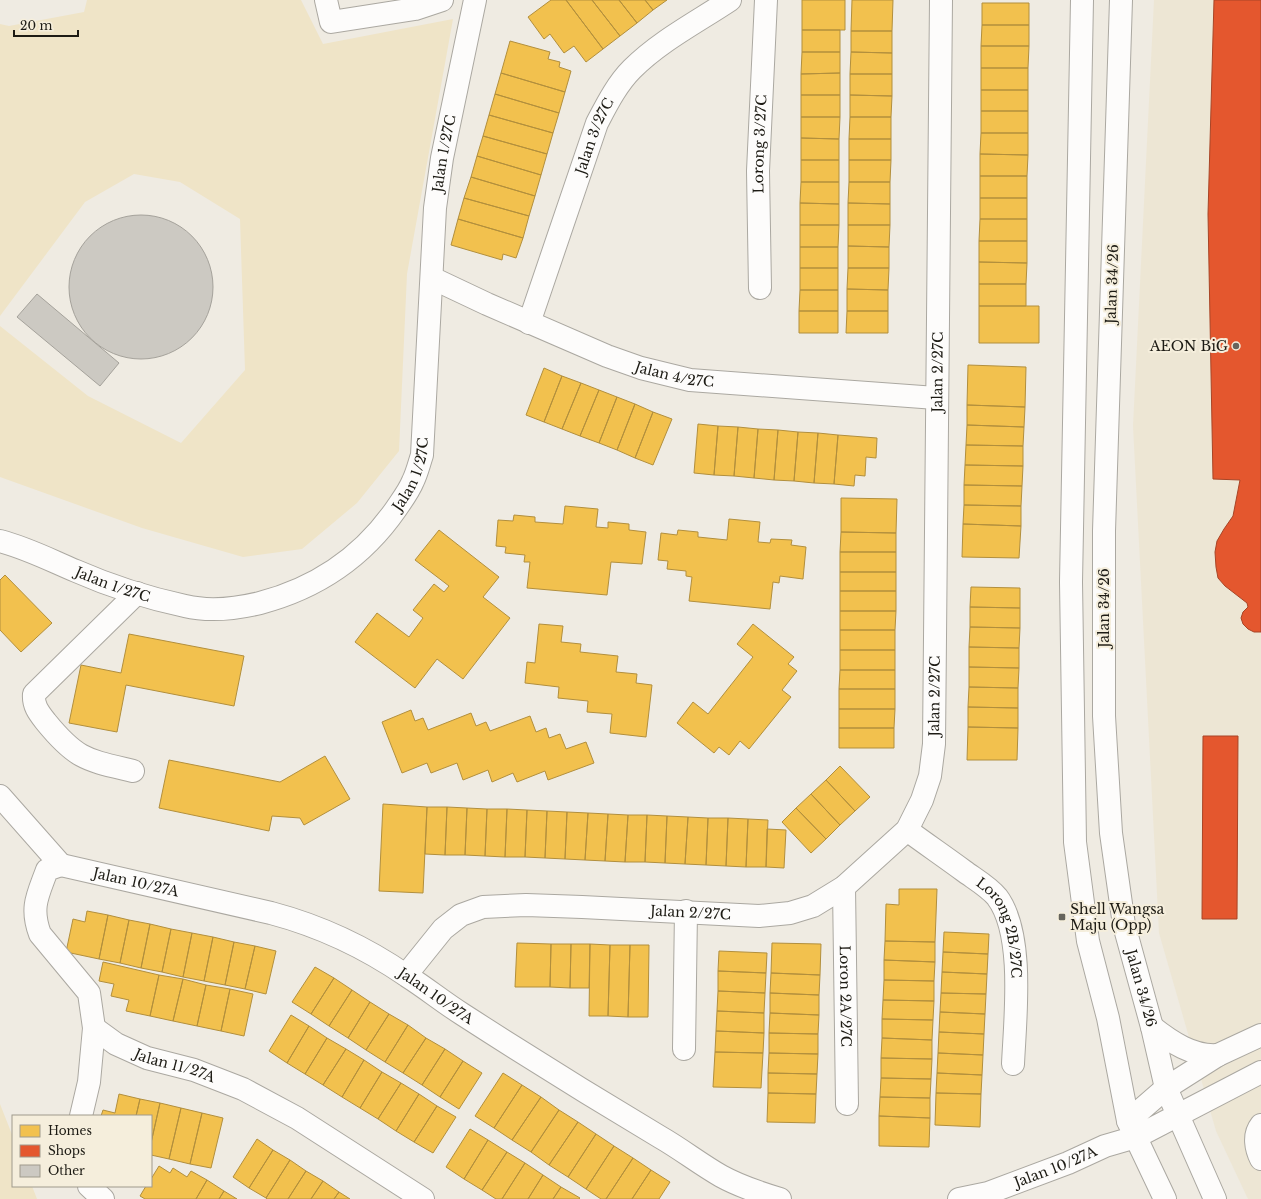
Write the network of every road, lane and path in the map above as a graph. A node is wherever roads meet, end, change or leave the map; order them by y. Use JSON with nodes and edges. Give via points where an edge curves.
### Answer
{"nodes":[{"id":1,"x":326,"y":0,"type":"edge"},
{"id":2,"x":442,"y":0,"type":"edge"},
{"id":3,"x":475,"y":0,"type":"edge"},
{"id":4,"x":730,"y":0,"type":"edge"},
{"id":5,"x":766,"y":0,"type":"edge"},
{"id":6,"x":941,"y":0,"type":"edge"},
{"id":7,"x":1082,"y":0,"type":"edge"},
{"id":8,"x":1121,"y":0,"type":"edge"},
{"id":9,"x":432,"y":278,"type":"junction"},
{"id":10,"x":760,"y":288,"type":"dead end"},
{"id":11,"x":529,"y":322,"type":"junction"},
{"id":12,"x":936,"y":398,"type":"junction"},
{"id":13,"x":0,"y":540,"type":"edge"},
{"id":14,"x":137,"y":593,"type":"junction"},
{"id":15,"x":133,"y":771,"type":"dead end"},
{"id":16,"x":0,"y":796,"type":"edge"},
{"id":17,"x":907,"y":830,"type":"junction"},
{"id":18,"x":62,"y":865,"type":"junction"},
{"id":19,"x":844,"y":887,"type":"junction"},
{"id":20,"x":686,"y":911,"type":"junction"},
{"id":21,"x":406,"y":975,"type":"junction"},
{"id":22,"x":1152,"y":1027,"type":"junction"},
{"id":23,"x":94,"y":1028,"type":"junction"},
{"id":24,"x":1261,"y":1035,"type":"edge"},
{"id":25,"x":684,"y":1049,"type":"dead end"},
{"id":26,"x":1218,"y":1055,"type":"junction"},
{"id":27,"x":1013,"y":1064,"type":"dead end"},
{"id":28,"x":1261,"y":1072,"type":"edge"},
{"id":29,"x":1166,"y":1088,"type":"junction"},
{"id":30,"x":847,"y":1104,"type":"dead end"},
{"id":31,"x":81,"y":1115,"type":"edge"},
{"id":32,"x":1176,"y":1115,"type":"junction"},
{"id":33,"x":1261,"y":1125,"type":"edge"},
{"id":34,"x":1132,"y":1129,"type":"junction"},
{"id":35,"x":1261,"y":1159,"type":"edge"},
{"id":36,"x":90,"y":1187,"type":"edge"},
{"id":37,"x":103,"y":1199,"type":"edge"},
{"id":38,"x":423,"y":1199,"type":"edge"},
{"id":39,"x":780,"y":1199,"type":"edge"},
{"id":40,"x":959,"y":1199,"type":"edge"},
{"id":41,"x":1165,"y":1199,"type":"edge"},
{"id":42,"x":1215,"y":1199,"type":"edge"}],
"edges":[{"from":1,"to":2,"type":"street","via":[[331,22],[415,9]]},
{"from":3,"to":9,"type":"street","name":"Jalan 1/27C","via":[[442,158],[435,208]]},
{"from":4,"to":11,"type":"street","name":"Jalan 3/27C","via":[[652,51],[631,69],[614,93],[597,123]]},
{"from":5,"to":10,"type":"street","name":"Lorong 3/27C","via":[[758,171]]},
{"from":6,"to":12,"type":"street","name":"Jalan 2/27C"},
{"from":7,"to":34,"type":"street","via":[[1071,582],[1075,842],[1088,940]]},
{"from":8,"to":22,"type":"street","name":"Jalan 34/26","via":[[1104,531],[1104,716],[1111,833],[1124,925]]},
{"from":9,"to":11,"type":"street","name":"Jalan 4/27C"},
{"from":9,"to":14,"type":"street","name":"Jalan 1/27C","via":[[422,455],[413,482],[388,521],[371,540],[341,567],[317,582],[278,598],[246,606],[214,610],[186,607]]},
{"from":11,"to":12,"type":"street","name":"Jalan 4/27C","via":[[607,356],[641,368],[690,380]]},
{"from":12,"to":17,"type":"street","name":"Jalan 2/27C","via":[[934,744],[930,776],[922,800]]},
{"from":13,"to":14,"type":"street","name":"Jalan 1/27C","via":[[22,546],[76,571]]},
{"from":14,"to":15,"type":"street","via":[[34,694],[33,701],[36,709],[63,742],[80,756]]},
{"from":16,"to":18,"type":"street"},
{"from":17,"to":19,"type":"street","name":"Jalan 2/27C"},
{"from":17,"to":27,"type":"street","name":"Lorong 2B/27C","via":[[997,897],[1007,916],[1013,939],[1016,971]]},
{"from":18,"to":21,"type":"street","name":"Jalan 10/27A","via":[[301,921],[361,948]]},
{"from":18,"to":23,"type":"street","via":[[47,870],[34,906],[36,923],[40,934],[89,993]]},
{"from":19,"to":20,"type":"street","name":"Jalan 2/27C","via":[[813,906],[790,913],[759,916]]},
{"from":19,"to":30,"type":"street","name":"Loron 2A/27C"},
{"from":20,"to":21,"type":"street","name":"Jalan 2/27C","via":[[526,905],[483,907],[461,915],[443,928]]},
{"from":20,"to":25,"type":"street"},
{"from":21,"to":39,"type":"street","name":"Jalan 10/27A","via":[[459,1012],[722,1176]]},
{"from":22,"to":26,"type":"street","via":[[1186,1049],[1207,1056]]},
{"from":22,"to":29,"type":"street","name":"Jalan 34/26"},
{"from":23,"to":31,"type":"street","via":[[89,1082]]},
{"from":23,"to":38,"type":"street","name":"Jalan 11/27A","via":[[116,1044],[147,1058],[194,1070],[243,1089],[297,1118]]},
{"from":24,"to":26,"type":"street"},
{"from":26,"to":29,"type":"street"},
{"from":28,"to":32,"type":"street"},
{"from":29,"to":32,"type":"street","name":"Jalan 34/26"},
{"from":29,"to":34,"type":"street"},
{"from":32,"to":34,"type":"street"},
{"from":32,"to":42,"type":"street","name":"Jalan 34/26"},
{"from":33,"to":35,"type":"street","via":[[1258,1128],[1256,1147]]},
{"from":34,"to":40,"type":"street","name":"Jalan 10/27A","via":[[1105,1146],[1068,1163],[988,1193]]},
{"from":34,"to":41,"type":"street"},
{"from":36,"to":37,"type":"street"}]}
